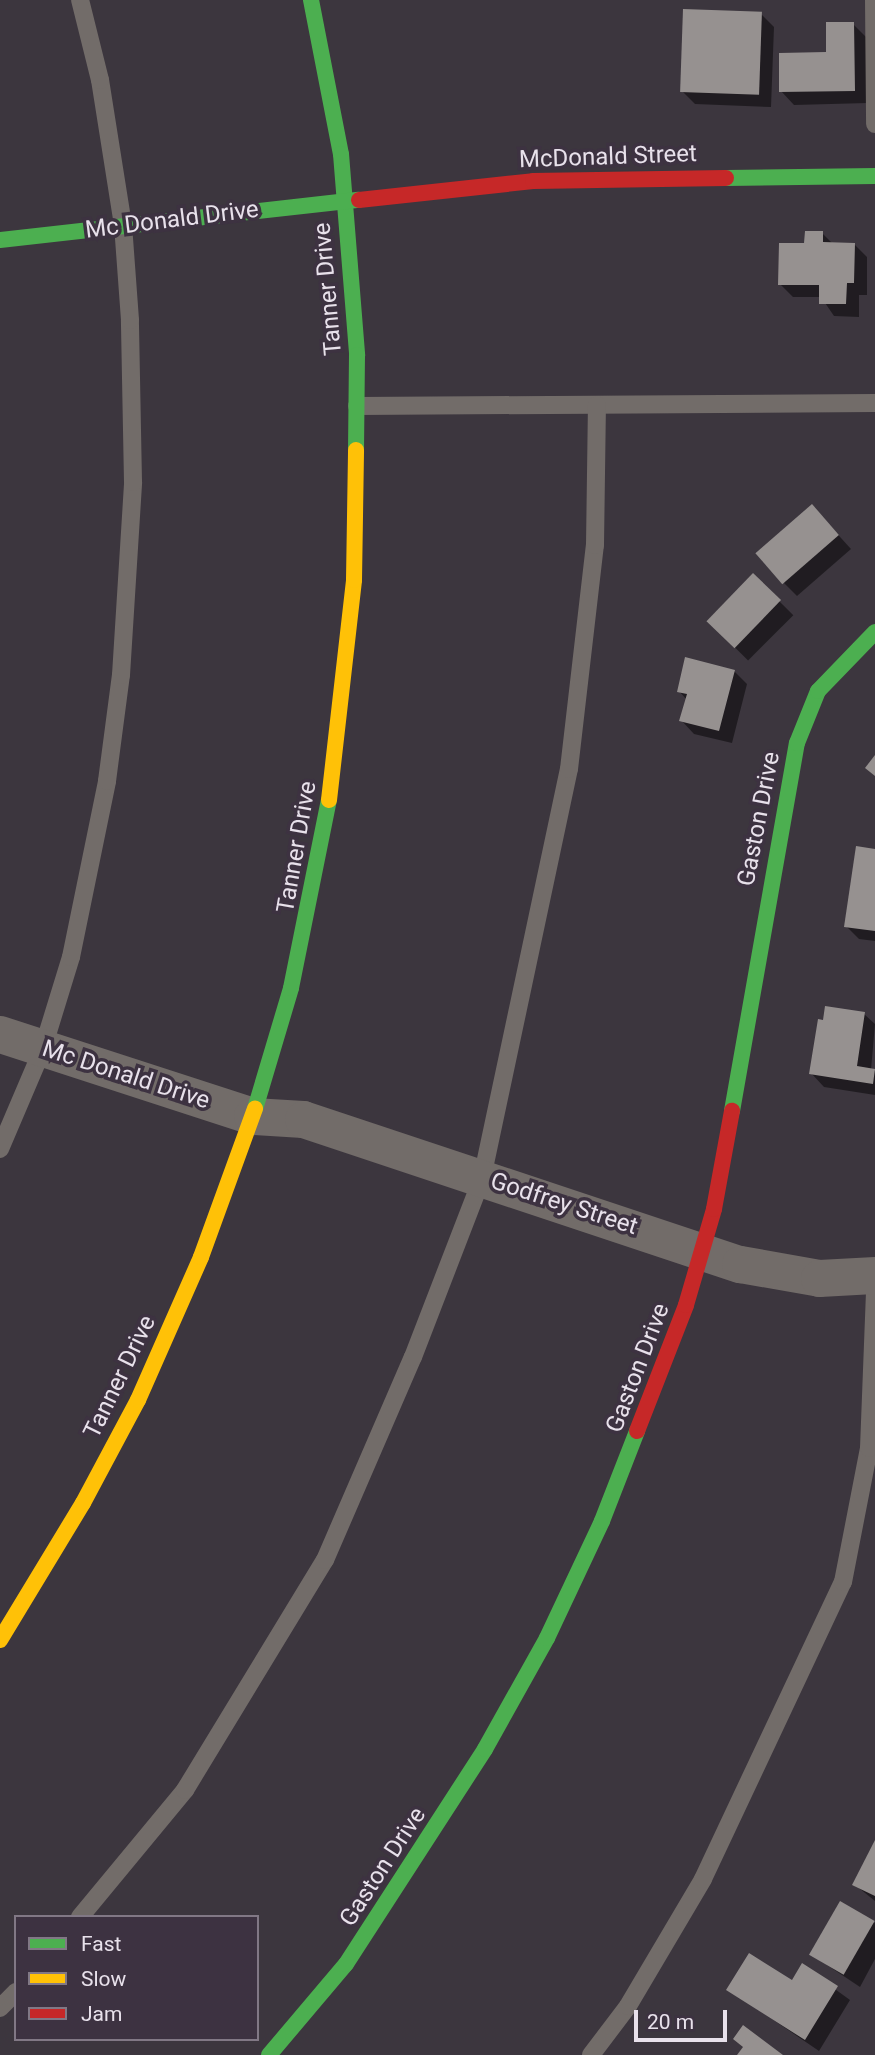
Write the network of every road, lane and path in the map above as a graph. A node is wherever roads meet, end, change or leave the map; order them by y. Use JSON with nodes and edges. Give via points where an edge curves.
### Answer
{"nodes":[{"id":1,"x":80,"y":0,"type":"edge"},
{"id":2,"x":311,"y":0,"type":"edge"},
{"id":3,"x":874,"y":0,"type":"edge"},
{"id":4,"x":875,"y":124,"type":"edge"},
{"id":5,"x":875,"y":176,"type":"edge"},
{"id":6,"x":344,"y":200,"type":"junction"},
{"id":7,"x":123,"y":225,"type":"junction"},
{"id":8,"x":0,"y":240,"type":"edge"},
{"id":9,"x":875,"y":403,"type":"edge"},
{"id":10,"x":597,"y":405,"type":"junction"},
{"id":11,"x":357,"y":406,"type":"junction"},
{"id":12,"x":875,"y":632,"type":"edge"},
{"id":13,"x":0,"y":1034,"type":"edge"},
{"id":14,"x":43,"y":1048,"type":"junction"},
{"id":15,"x":252,"y":1116,"type":"junction"},
{"id":16,"x":0,"y":1149,"type":"edge"},
{"id":17,"x":482,"y":1178,"type":"junction"},
{"id":18,"x":702,"y":1250,"type":"junction"},
{"id":19,"x":875,"y":1275,"type":"edge"},
{"id":20,"x":875,"y":1293,"type":"edge"},
{"id":21,"x":0,"y":1640,"type":"edge"},
{"id":22,"x":82,"y":1915,"type":"edge"},
{"id":23,"x":14,"y":1994,"type":"edge"},
{"id":24,"x":0,"y":2008,"type":"edge"},
{"id":25,"x":269,"y":2055,"type":"edge"},
{"id":26,"x":591,"y":2055,"type":"edge"}],
"edges":[{"from":1,"to":7,"type":"lane","via":[[100,80]]},
{"from":2,"to":6,"type":"street","name":"Tanner Drive","via":[[341,154]]},
{"from":3,"to":4,"type":"lane"},
{"from":5,"to":6,"type":"street","name":"McDonald Street","via":[[533,181]]},
{"from":6,"to":7,"type":"street","name":"Mc Donald Drive"},
{"from":6,"to":11,"type":"street","name":"Tanner Drive","via":[[355,317]]},
{"from":7,"to":8,"type":"street","name":"Mc Donald Drive"},
{"from":7,"to":14,"type":"lane","via":[[131,320],[133,482],[121,675],[107,781],[71,957]]},
{"from":9,"to":10,"type":"lane"},
{"from":10,"to":11,"type":"lane"},
{"from":10,"to":17,"type":"lane","via":[[595,545],[569,769]]},
{"from":11,"to":15,"type":"street","name":"Tanner Drive","via":[[355,580],[330,805],[291,988]]},
{"from":12,"to":18,"type":"street","name":"Gaston Drive","via":[[818,691],[797,743]]},
{"from":13,"to":14,"type":"street","name":"Mc Donald Drive"},
{"from":14,"to":15,"type":"street","name":"Mc Donald Drive"},
{"from":14,"to":16,"type":"lane"},
{"from":15,"to":17,"type":"street","name":"Godfrey Street","via":[[303,1119]]},
{"from":15,"to":21,"type":"street","name":"Tanner Drive","via":[[201,1257],[138,1400],[83,1503]]},
{"from":17,"to":18,"type":"street","name":"Godfrey Street"},
{"from":17,"to":22,"type":"lane","via":[[413,1357],[325,1560],[185,1790]]},
{"from":18,"to":19,"type":"street","name":"Godfrey Street","via":[[797,1276]]},
{"from":18,"to":25,"type":"street","name":"Gaston Drive","via":[[634,1443],[547,1638],[485,1749],[394,1894],[346,1964]]},
{"from":20,"to":26,"type":"lane","via":[[869,1448],[843,1583],[703,1879],[628,2006]]},
{"from":23,"to":24,"type":"lane"}]}
